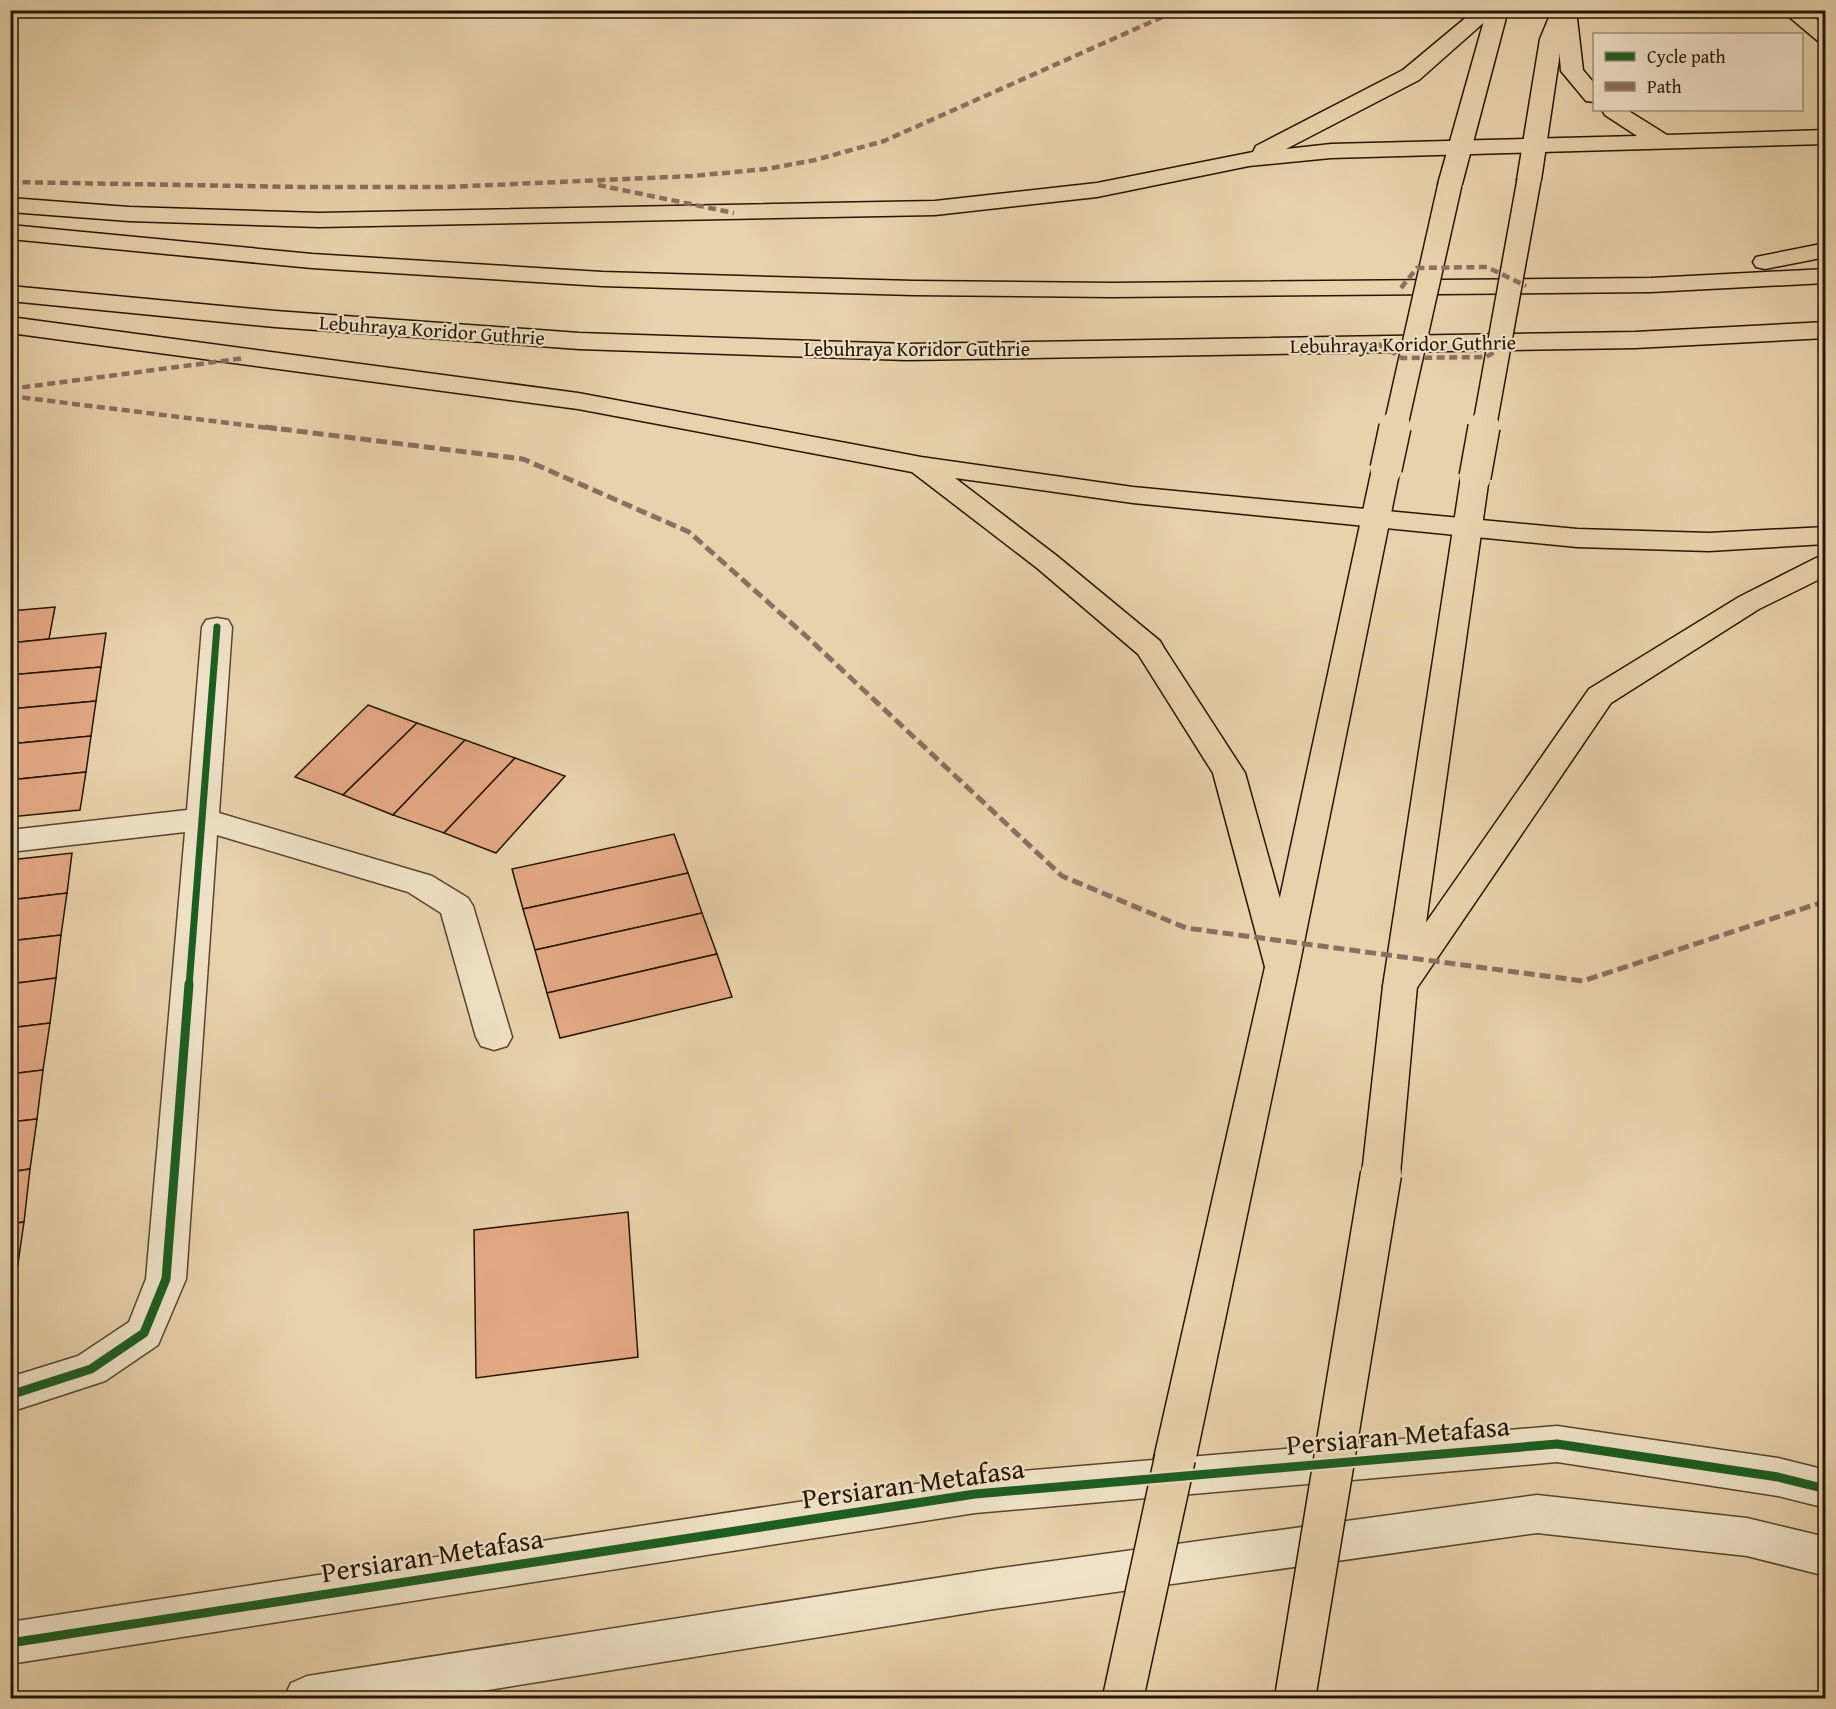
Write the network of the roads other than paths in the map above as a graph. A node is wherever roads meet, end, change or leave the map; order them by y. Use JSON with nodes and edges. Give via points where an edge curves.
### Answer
{"nodes":[{"id":1,"x":1488,"y":10,"type":"edge"},
{"id":2,"x":1498,"y":10,"type":"edge"},
{"id":3,"x":1565,"y":10,"type":"edge"},
{"id":4,"x":1791,"y":10,"type":"edge"},
{"id":5,"x":1826,"y":38,"type":"edge"},
{"id":6,"x":1593,"y":95,"type":"edge"},
{"id":7,"x":1615,"y":111,"type":"edge"},
{"id":8,"x":1826,"y":137,"type":"edge"},
{"id":9,"x":1663,"y":142,"type":"junction"},
{"id":10,"x":1533,"y":146,"type":"junction"},
{"id":11,"x":1459,"y":147,"type":"junction"},
{"id":12,"x":1249,"y":159,"type":"junction"},
{"id":13,"x":10,"y":205,"type":"edge"},
{"id":14,"x":10,"y":232,"type":"edge"},
{"id":15,"x":1826,"y":250,"type":"edge"},
{"id":16,"x":1826,"y":276,"type":"edge"},
{"id":17,"x":1651,"y":285,"type":"junction"},
{"id":18,"x":10,"y":293,"type":"edge"},
{"id":19,"x":10,"y":325,"type":"edge"},
{"id":20,"x":1826,"y":330,"type":"edge"},
{"id":21,"x":921,"y":465,"type":"junction"},
{"id":22,"x":1376,"y":517,"type":"junction"},
{"id":23,"x":1467,"y":526,"type":"junction"},
{"id":24,"x":1826,"y":535,"type":"edge"},
{"id":25,"x":1826,"y":564,"type":"edge"},
{"id":26,"x":217,"y":627,"type":"dead end"},
{"id":27,"x":202,"y":819,"type":"junction"},
{"id":28,"x":10,"y":841,"type":"edge"},
{"id":29,"x":1282,"y":967,"type":"junction"},
{"id":30,"x":1400,"y":986,"type":"junction"},
{"id":31,"x":494,"y":1037,"type":"dead end"},
{"id":32,"x":10,"y":1395,"type":"edge"},
{"id":33,"x":1826,"y":1489,"type":"edge"},
{"id":34,"x":1826,"y":1557,"type":"edge"},
{"id":35,"x":10,"y":1643,"type":"edge"},
{"id":36,"x":307,"y":1698,"type":"edge"},
{"id":37,"x":1123,"y":1698,"type":"edge"},
{"id":38,"x":1295,"y":1698,"type":"edge"}],
"edges":[{"from":1,"to":12,"type":"main road","via":[[1411,75]]},
{"from":2,"to":11,"type":"main road"},
{"from":3,"to":6,"type":"main road","via":[[1572,71]]},
{"from":3,"to":10,"type":"main road","via":[[1551,39]]},
{"from":4,"to":5,"type":"main road"},
{"from":7,"to":9,"type":"main road"},
{"from":8,"to":9,"type":"main road"},
{"from":9,"to":10,"type":"main road"},
{"from":10,"to":11,"type":"main road"},
{"from":10,"to":23,"type":"main road","bridge":true},
{"from":11,"to":12,"type":"main road"},
{"from":11,"to":22,"type":"main road","bridge":true},
{"from":12,"to":13,"type":"main road","via":[[1097,190],[935,208],[319,220],[129,214]]},
{"from":14,"to":17,"type":"main road","via":[[312,261],[602,279],[1112,291]]},
{"from":15,"to":17,"type":"main road"},
{"from":16,"to":17,"type":"main road"},
{"from":18,"to":20,"type":"main road","name":"Lebuhraya Koridor Guthrie","via":[[275,319],[579,341],[907,352],[1635,340]]},
{"from":19,"to":21,"type":"main road","via":[[578,401]]},
{"from":21,"to":22,"type":"main road","via":[[1133,495]]},
{"from":21,"to":29,"type":"main road","via":[[1047,562],[1149,648],[1229,772]]},
{"from":22,"to":23,"type":"main road"},
{"from":22,"to":29,"type":"main road"},
{"from":23,"to":24,"type":"main road","via":[[1577,538],[1709,542]]},
{"from":23,"to":30,"type":"main road"},
{"from":25,"to":30,"type":"main road","via":[[1749,603],[1600,696]]},
{"from":26,"to":27,"type":"street"},
{"from":27,"to":28,"type":"street"},
{"from":27,"to":31,"type":"street","via":[[420,884],[456,906]]},
{"from":27,"to":32,"type":"street","via":[[166,1280],[144,1334],[91,1369]]},
{"from":29,"to":37,"type":"main road","bridge":true},
{"from":30,"to":38,"type":"main road","bridge":true,"via":[[1381,1174]]},
{"from":33,"to":35,"type":"street","name":"Persiaran Metafasa","via":[[1778,1477],[1557,1444],[1438,1454],[975,1494]]},
{"from":34,"to":36,"type":"street","via":[[1747,1537],[1536,1514],[994,1589]]}]}
